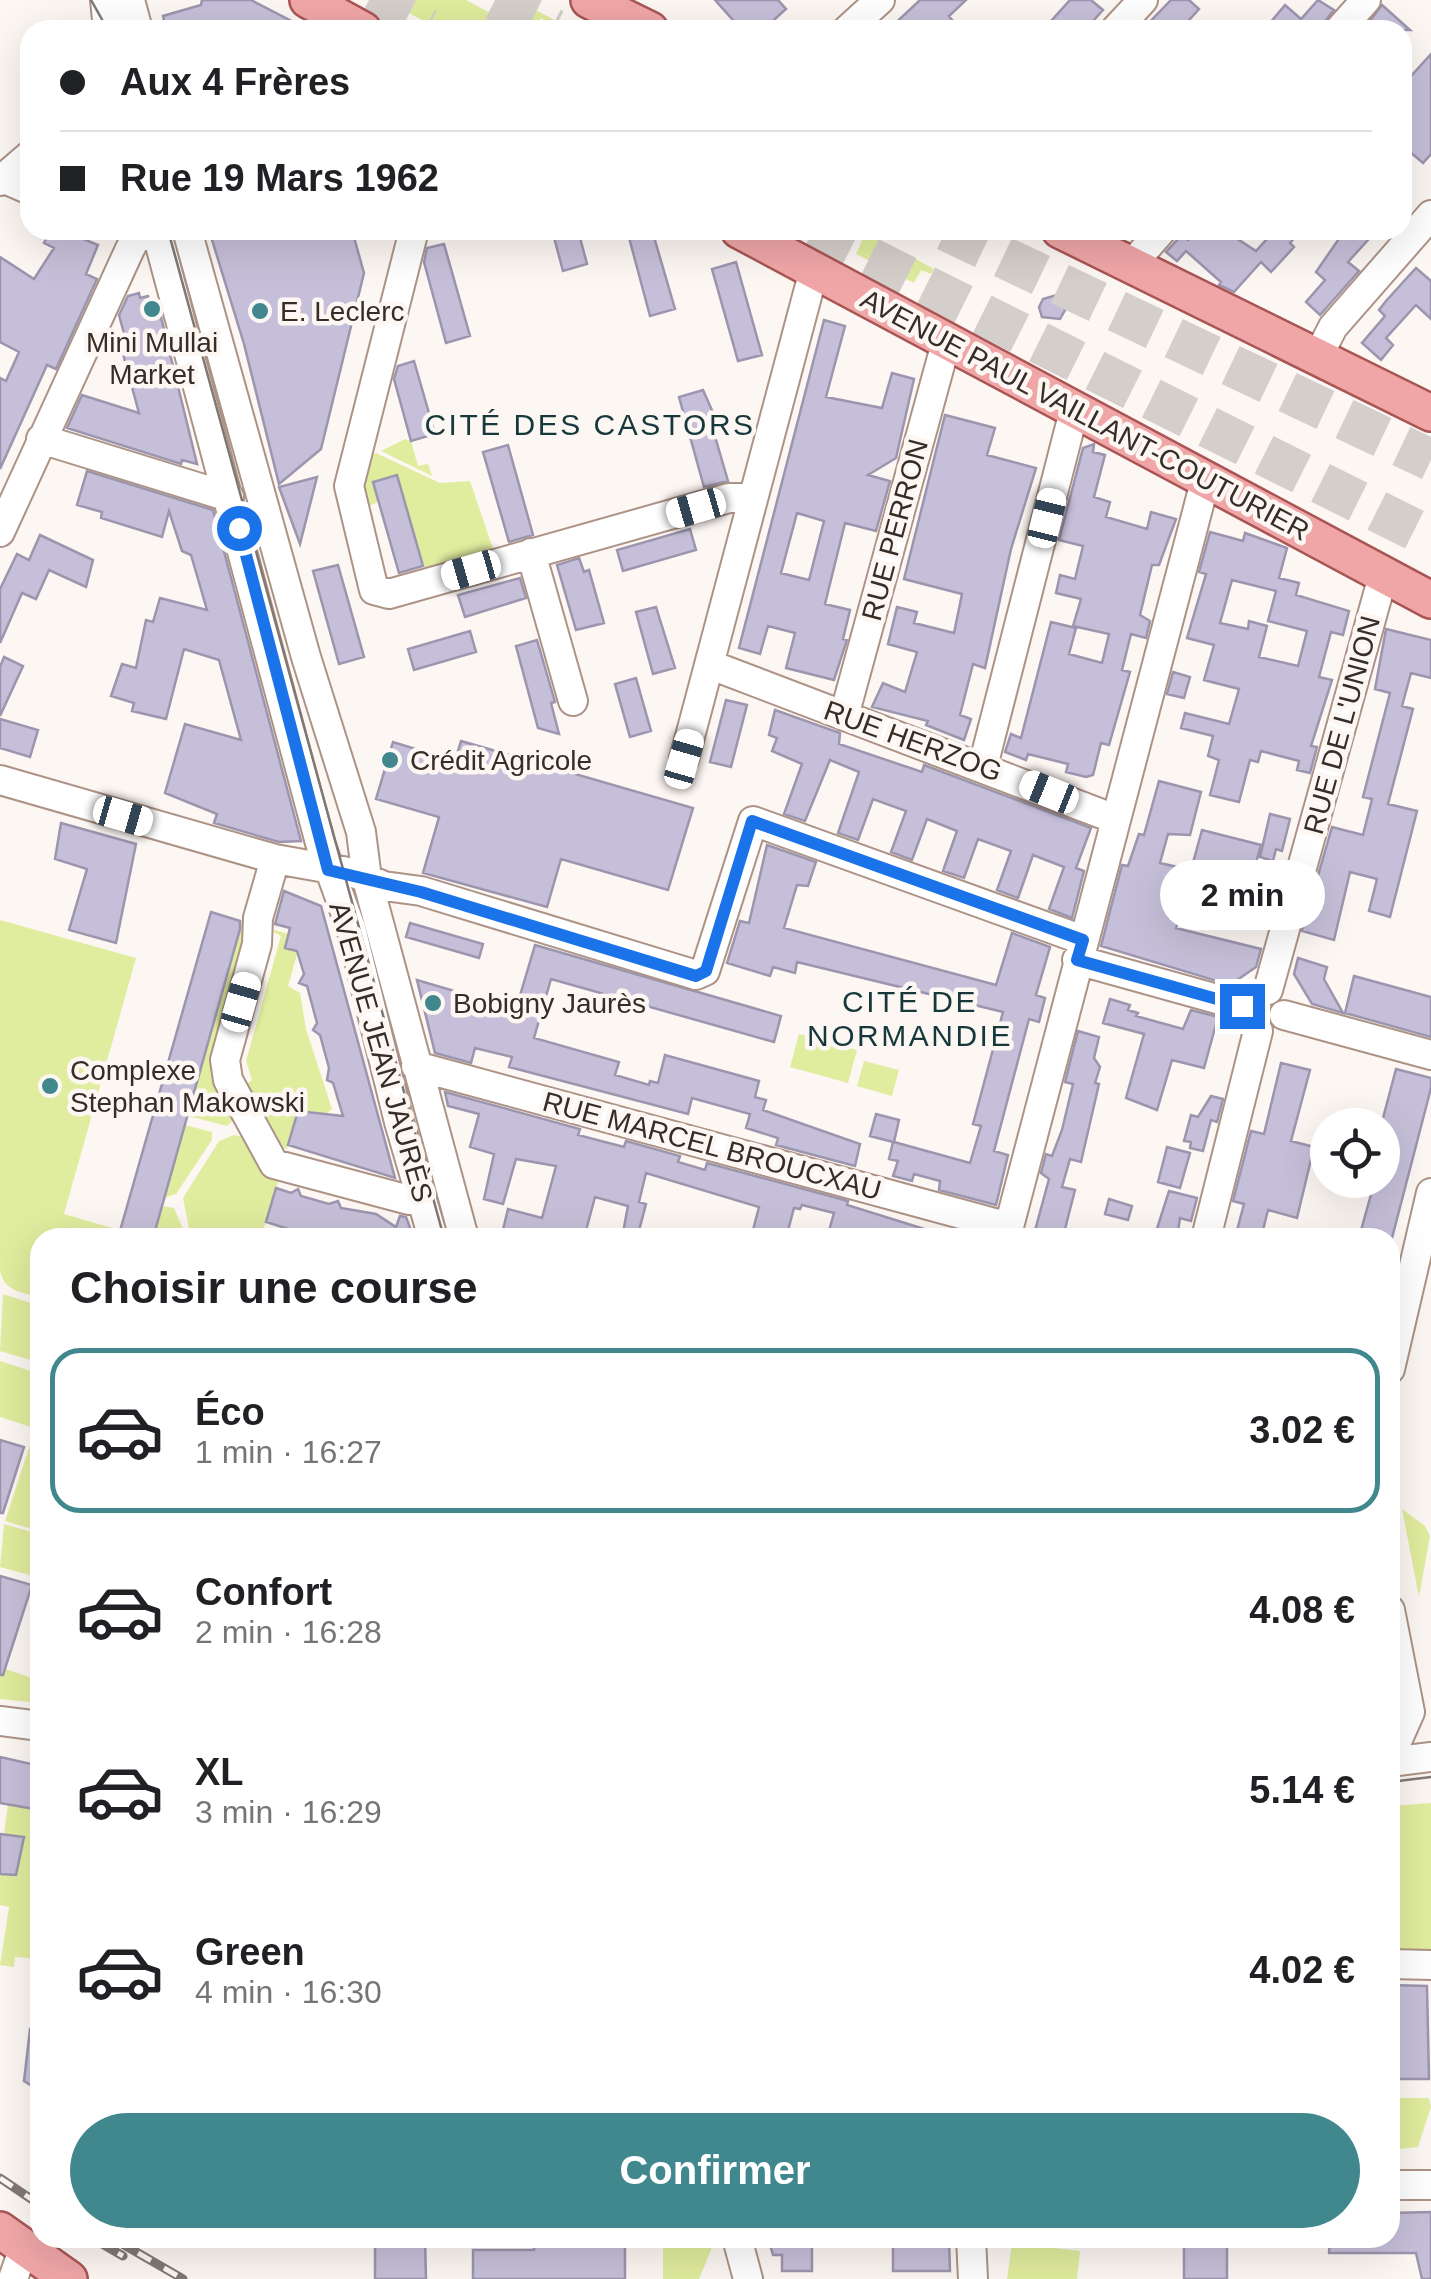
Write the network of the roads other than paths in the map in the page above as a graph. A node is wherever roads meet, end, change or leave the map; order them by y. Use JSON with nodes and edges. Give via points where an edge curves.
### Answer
{"nodes":[{"id":1,"x":308,"y":0,"type":"edge"},
{"id":2,"x":589,"y":0,"type":"edge"},
{"id":3,"x":880,"y":0,"type":"edge"},
{"id":4,"x":1143,"y":0,"type":"edge"},
{"id":5,"x":1366,"y":0,"type":"edge"},
{"id":6,"x":345,"y":20,"type":"edge"},
{"id":7,"x":630,"y":20,"type":"edge"},
{"id":8,"x":858,"y":20,"type":"edge"},
{"id":9,"x":1124,"y":20,"type":"edge"},
{"id":10,"x":1348,"y":20,"type":"edge"},
{"id":11,"x":1431,"y":215,"type":"edge"},
{"id":12,"x":1412,"y":237,"type":"edge"},
{"id":13,"x":139,"y":240,"type":"edge"},
{"id":14,"x":146,"y":240,"type":"edge"},
{"id":15,"x":190,"y":240,"type":"edge"},
{"id":16,"x":411,"y":240,"type":"edge"},
{"id":17,"x":758,"y":240,"type":"edge"},
{"id":18,"x":1080,"y":240,"type":"edge"},
{"id":19,"x":1153,"y":240,"type":"edge"},
{"id":20,"x":1409,"y":240,"type":"edge"},
{"id":21,"x":1131,"y":265,"type":"junction"},
{"id":22,"x":814,"y":270,"type":"junction"},
{"id":23,"x":946,"y":343,"type":"junction"},
{"id":24,"x":1317,"y":358,"type":"junction"},
{"id":25,"x":1074,"y":411,"type":"junction"},
{"id":26,"x":1431,"y":413,"type":"edge"},
{"id":27,"x":41,"y":440,"type":"junction"},
{"id":28,"x":1206,"y":478,"type":"junction"},
{"id":29,"x":230,"y":496,"type":"junction"},
{"id":30,"x":753,"y":498,"type":"junction"},
{"id":31,"x":0,"y":532,"type":"edge"},
{"id":32,"x":531,"y":553,"type":"junction"},
{"id":33,"x":1383,"y":576,"type":"junction"},
{"id":34,"x":1431,"y":600,"type":"edge"},
{"id":35,"x":711,"y":665,"type":"junction"},
{"id":36,"x":573,"y":700,"type":"dead end"},
{"id":37,"x":844,"y":716,"type":"junction"},
{"id":38,"x":684,"y":759,"type":"dead end"},
{"id":39,"x":983,"y":766,"type":"junction"},
{"id":40,"x":0,"y":780,"type":"edge"},
{"id":41,"x":1115,"y":819,"type":"junction"},
{"id":42,"x":275,"y":859,"type":"junction"},
{"id":43,"x":328,"y":870,"type":"junction"},
{"id":44,"x":367,"y":879,"type":"junction"},
{"id":45,"x":1080,"y":950,"type":"junction"},
{"id":46,"x":1268,"y":990,"type":"junction"},
{"id":47,"x":1242,"y":1006,"type":"junction"},
{"id":48,"x":1284,"y":1015,"type":"junction"},
{"id":49,"x":1258,"y":1031,"type":"junction"},
{"id":50,"x":1431,"y":1054,"type":"edge"},
{"id":51,"x":416,"y":1066,"type":"junction"},
{"id":52,"x":1431,"y":1193,"type":"edge"},
{"id":53,"x":422,"y":1197,"type":"junction"},
{"id":54,"x":430,"y":1228,"type":"edge"},
{"id":55,"x":461,"y":1228,"type":"edge"},
{"id":56,"x":993,"y":1228,"type":"edge"},
{"id":57,"x":1008,"y":1228,"type":"edge"},
{"id":58,"x":1209,"y":1228,"type":"edge"},
{"id":59,"x":1400,"y":1325,"type":"edge"},
{"id":60,"x":1400,"y":1661,"type":"edge"},
{"id":61,"x":0,"y":1721,"type":"edge"},
{"id":62,"x":30,"y":1725,"type":"edge"},
{"id":63,"x":1400,"y":1736,"type":"edge"},
{"id":64,"x":1431,"y":1756,"type":"edge"},
{"id":65,"x":1400,"y":1758,"type":"edge"},
{"id":66,"x":1400,"y":1964,"type":"edge"},
{"id":67,"x":1431,"y":1965,"type":"edge"},
{"id":68,"x":1400,"y":2185,"type":"edge"},
{"id":69,"x":1431,"y":2185,"type":"edge"},
{"id":70,"x":740,"y":2248,"type":"edge"},
{"id":71,"x":971,"y":2248,"type":"edge"},
{"id":72,"x":12,"y":2252,"type":"edge"},
{"id":73,"x":70,"y":2279,"type":"edge"},
{"id":74,"x":748,"y":2279,"type":"edge"},
{"id":75,"x":972,"y":2279,"type":"edge"}],
"edges":[{"from":1,"to":6,"type":"main road"},
{"from":2,"to":7,"type":"main road"},
{"from":3,"to":8,"type":"street"},
{"from":4,"to":9,"type":"street"},
{"from":5,"to":10,"type":"street"},
{"from":11,"to":12,"type":"street"},
{"from":13,"to":27,"type":"street"},
{"from":14,"to":29,"type":"street","name":"AVENUE JEAN JAURÈS"},
{"from":15,"to":44,"type":"street","name":"AVENUE JEAN JAURÈS","via":[[361,832]]},
{"from":16,"to":32,"type":"street","via":[[349,486],[374,590],[390,594]]},
{"from":17,"to":22,"type":"main road","name":"AVENUE PAUL VAILLANT-COUTURIER"},
{"from":18,"to":21,"type":"main road"},
{"from":19,"to":21,"type":"street"},
{"from":20,"to":24,"type":"street","via":[[1333,328]]},
{"from":21,"to":24,"type":"main road"},
{"from":22,"to":23,"type":"main road","name":"AVENUE PAUL VAILLANT-COUTURIER"},
{"from":22,"to":30,"type":"street"},
{"from":23,"to":25,"type":"main road","name":"AVENUE PAUL VAILLANT-COUTURIER"},
{"from":23,"to":37,"type":"street","name":"RUE PERRON"},
{"from":24,"to":26,"type":"main road"},
{"from":25,"to":28,"type":"main road","name":"AVENUE PAUL VAILLANT-COUTURIER"},
{"from":25,"to":39,"type":"street"},
{"from":27,"to":29,"type":"street"},
{"from":27,"to":31,"type":"street"},
{"from":28,"to":33,"type":"main road","name":"AVENUE PAUL VAILLANT-COUTURIER"},
{"from":28,"to":41,"type":"street"},
{"from":29,"to":43,"type":"street","name":"AVENUE JEAN JAURÈS"},
{"from":30,"to":32,"type":"street","via":[[729,498]]},
{"from":30,"to":35,"type":"street"},
{"from":32,"to":36,"type":"street"},
{"from":33,"to":34,"type":"main road","name":"AVENUE PAUL VAILLANT-COUTURIER"},
{"from":33,"to":46,"type":"street","name":"RUE DE L'UNION"},
{"from":35,"to":37,"type":"street","name":"RUE HERZOG"},
{"from":35,"to":38,"type":"street"},
{"from":37,"to":39,"type":"street","name":"RUE HERZOG"},
{"from":39,"to":41,"type":"street","name":"RUE HERZOG"},
{"from":40,"to":42,"type":"street"},
{"from":41,"to":45,"type":"street"},
{"from":42,"to":43,"type":"street"},
{"from":42,"to":53,"type":"street","via":[[225,1060],[228,1080],[274,1164],[408,1200]]},
{"from":43,"to":44,"type":"street"},
{"from":43,"to":53,"type":"street","name":"AVENUE JEAN JAURÈS","via":[[351,928]]},
{"from":44,"to":45,"type":"street","via":[[696,976],[706,971],[752,821]]},
{"from":44,"to":51,"type":"street","name":"AVENUE JEAN JAURÈS"},
{"from":45,"to":47,"type":"street"},
{"from":45,"to":57,"type":"street"},
{"from":46,"to":47,"type":"street","via":[[1248,996]]},
{"from":46,"to":48,"type":"street","via":[[1278,996]]},
{"from":47,"to":49,"type":"street","via":[[1243,1017]]},
{"from":48,"to":49,"type":"street","via":[[1278,1025]]},
{"from":48,"to":50,"type":"street"},
{"from":49,"to":58,"type":"street"},
{"from":51,"to":55,"type":"street","name":"AVENUE JEAN JAURÈS"},
{"from":51,"to":56,"type":"street","name":"RUE MARCEL BROUCXAU"},
{"from":52,"to":59,"type":"street"},
{"from":53,"to":54,"type":"street","name":"AVENUE JEAN JAURÈS"},
{"from":60,"to":63,"type":"street","via":[[1410,1712]]},
{"from":61,"to":62,"type":"street"},
{"from":64,"to":65,"type":"street"},
{"from":66,"to":67,"type":"street"},
{"from":68,"to":69,"type":"street"},
{"from":70,"to":74,"type":"street"},
{"from":71,"to":75,"type":"street"},
{"from":72,"to":73,"type":"main road"}]}
